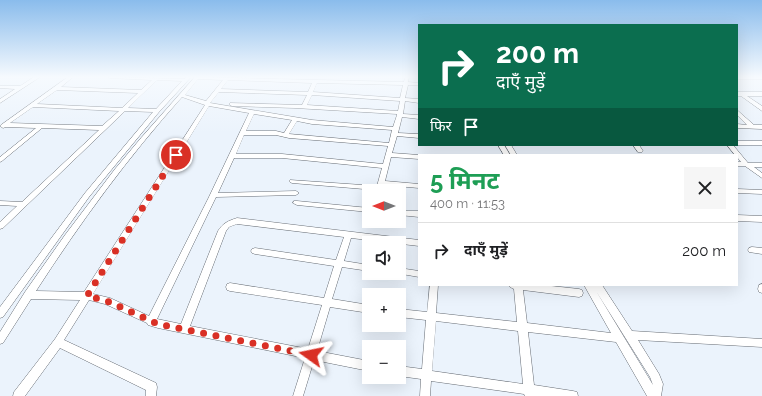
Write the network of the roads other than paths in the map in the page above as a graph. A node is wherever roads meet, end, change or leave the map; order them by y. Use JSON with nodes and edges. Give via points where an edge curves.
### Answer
{"nodes":[{"id":1,"x":9,"y":95,"type":"edge"},
{"id":2,"x":45,"y":95,"type":"edge"},
{"id":3,"x":138,"y":95,"type":"edge"},
{"id":4,"x":172,"y":95,"type":"edge"},
{"id":5,"x":180,"y":95,"type":"edge"},
{"id":6,"x":182,"y":95,"type":"edge"},
{"id":7,"x":214,"y":95,"type":"edge"},
{"id":8,"x":310,"y":95,"type":"edge"},
{"id":9,"x":344,"y":95,"type":"edge"},
{"id":10,"x":404,"y":95,"type":"edge"},
{"id":11,"x":742,"y":95,"type":"edge"},
{"id":12,"x":403,"y":100,"type":"junction"},
{"id":13,"x":0,"y":101,"type":"edge"},
{"id":14,"x":418,"y":101,"type":"edge"},
{"id":15,"x":209,"y":104,"type":"junction"},
{"id":16,"x":32,"y":105,"type":"junction"},
{"id":17,"x":304,"y":107,"type":"junction"},
{"id":18,"x":124,"y":109,"type":"junction"},
{"id":19,"x":762,"y":109,"type":"edge"},
{"id":20,"x":157,"y":111,"type":"junction"},
{"id":21,"x":252,"y":112,"type":"junction"},
{"id":22,"x":738,"y":113,"type":"edge"},
{"id":23,"x":399,"y":114,"type":"junction"},
{"id":24,"x":418,"y":117,"type":"edge"},
{"id":25,"x":295,"y":119,"type":"junction"},
{"id":26,"x":2,"y":126,"type":"edge"},
{"id":27,"x":41,"y":126,"type":"junction"},
{"id":28,"x":738,"y":126,"type":"edge"},
{"id":29,"x":753,"y":127,"type":"junction"},
{"id":30,"x":762,"y":127,"type":"edge"},
{"id":31,"x":104,"y":128,"type":"junction"},
{"id":32,"x":395,"y":131,"type":"junction"},
{"id":33,"x":243,"y":133,"type":"junction"},
{"id":34,"x":286,"y":135,"type":"junction"},
{"id":35,"x":418,"y":136,"type":"edge"},
{"id":36,"x":738,"y":143,"type":"edge"},
{"id":37,"x":762,"y":143,"type":"edge"},
{"id":38,"x":392,"y":145,"type":"junction"},
{"id":39,"x":637,"y":146,"type":"edge"},
{"id":40,"x":731,"y":146,"type":"edge"},
{"id":41,"x":640,"y":151,"type":"dead end"},
{"id":42,"x":738,"y":154,"type":"edge"},
{"id":43,"x":738,"y":154,"type":"edge"},
{"id":44,"x":389,"y":155,"type":"junction"},
{"id":45,"x":232,"y":156,"type":"junction"},
{"id":46,"x":418,"y":157,"type":"edge"},
{"id":47,"x":0,"y":160,"type":"edge"},
{"id":48,"x":738,"y":164,"type":"edge"},
{"id":49,"x":746,"y":164,"type":"junction"},
{"id":50,"x":762,"y":165,"type":"edge"},
{"id":51,"x":386,"y":166,"type":"junction"},
{"id":52,"x":762,"y":176,"type":"edge"},
{"id":53,"x":292,"y":181,"type":"dead end"},
{"id":54,"x":381,"y":184,"type":"edge"},
{"id":55,"x":362,"y":186,"type":"edge"},
{"id":56,"x":406,"y":186,"type":"edge"},
{"id":57,"x":418,"y":186,"type":"edge"},
{"id":58,"x":738,"y":192,"type":"edge"},
{"id":59,"x":762,"y":192,"type":"edge"},
{"id":60,"x":296,"y":193,"type":"dead end"},
{"id":61,"x":213,"y":196,"type":"junction"},
{"id":62,"x":0,"y":203,"type":"edge"},
{"id":63,"x":297,"y":203,"type":"dead end"},
{"id":64,"x":23,"y":204,"type":"junction"},
{"id":65,"x":362,"y":209,"type":"edge"},
{"id":66,"x":406,"y":213,"type":"edge"},
{"id":67,"x":418,"y":214,"type":"edge"},
{"id":68,"x":738,"y":218,"type":"edge"},
{"id":69,"x":762,"y":219,"type":"edge"},
{"id":70,"x":0,"y":226,"type":"edge"},
{"id":71,"x":348,"y":235,"type":"junction"},
{"id":72,"x":418,"y":243,"type":"edge"},
{"id":73,"x":752,"y":250,"type":"dead end"},
{"id":74,"x":255,"y":251,"type":"dead end"},
{"id":75,"x":762,"y":251,"type":"edge"},
{"id":76,"x":339,"y":264,"type":"junction"},
{"id":77,"x":362,"y":267,"type":"edge"},
{"id":78,"x":406,"y":272,"type":"edge"},
{"id":79,"x":418,"y":274,"type":"edge"},
{"id":80,"x":434,"y":286,"type":"edge"},
{"id":81,"x":516,"y":286,"type":"edge"},
{"id":82,"x":523,"y":286,"type":"edge"},
{"id":83,"x":589,"y":286,"type":"edge"},
{"id":84,"x":598,"y":286,"type":"edge"},
{"id":85,"x":230,"y":287,"type":"dead end"},
{"id":86,"x":579,"y":294,"type":"dead end"},
{"id":87,"x":28,"y":295,"type":"junction"},
{"id":88,"x":87,"y":296,"type":"junction"},
{"id":89,"x":327,"y":303,"type":"junction"},
{"id":90,"x":20,"y":307,"type":"junction"},
{"id":91,"x":362,"y":308,"type":"edge"},
{"id":92,"x":2,"y":311,"type":"edge"},
{"id":93,"x":406,"y":314,"type":"edge"},
{"id":94,"x":431,"y":318,"type":"junction"},
{"id":95,"x":151,"y":322,"type":"junction"},
{"id":96,"x":523,"y":328,"type":"junction"},
{"id":97,"x":184,"y":330,"type":"junction"},
{"id":98,"x":625,"y":337,"type":"junction"},
{"id":99,"x":0,"y":340,"type":"edge"},
{"id":100,"x":58,"y":342,"type":"junction"},
{"id":101,"x":762,"y":342,"type":"edge"},
{"id":102,"x":311,"y":355,"type":"junction"},
{"id":103,"x":362,"y":365,"type":"edge"},
{"id":104,"x":406,"y":372,"type":"edge"},
{"id":105,"x":427,"y":376,"type":"junction"},
{"id":106,"x":530,"y":393,"type":"edge"},
{"id":107,"x":18,"y":396,"type":"edge"},
{"id":108,"x":151,"y":396,"type":"edge"},
{"id":109,"x":298,"y":396,"type":"edge"},
{"id":110,"x":425,"y":396,"type":"edge"},
{"id":111,"x":573,"y":396,"type":"edge"},
{"id":112,"x":653,"y":396,"type":"edge"},
{"id":113,"x":656,"y":396,"type":"edge"}],
"edges":[{"from":1,"to":13,"type":"street"},
{"from":2,"to":16,"type":"street"},
{"from":3,"to":18,"type":"street"},
{"from":4,"to":20,"type":"street"},
{"from":5,"to":87,"type":"street","via":[[98,194]]},
{"from":6,"to":15,"type":"street"},
{"from":7,"to":15,"type":"street"},
{"from":8,"to":17,"type":"street"},
{"from":9,"to":12,"type":"street"},
{"from":10,"to":12,"type":"street"},
{"from":11,"to":19,"type":"street"},
{"from":12,"to":14,"type":"street"},
{"from":12,"to":23,"type":"street"},
{"from":15,"to":17,"type":"street"},
{"from":15,"to":21,"type":"street"},
{"from":15,"to":88,"type":"street"},
{"from":16,"to":18,"type":"street"},
{"from":16,"to":26,"type":"street"},
{"from":17,"to":23,"type":"street"},
{"from":18,"to":20,"type":"street"},
{"from":18,"to":31,"type":"street"},
{"from":20,"to":92,"type":"street","via":[[87,194]]},
{"from":21,"to":25,"type":"street"},
{"from":21,"to":33,"type":"street"},
{"from":22,"to":29,"type":"street"},
{"from":23,"to":24,"type":"street"},
{"from":23,"to":32,"type":"street"},
{"from":25,"to":32,"type":"street"},
{"from":25,"to":34,"type":"street"},
{"from":26,"to":27,"type":"street"},
{"from":27,"to":31,"type":"street"},
{"from":27,"to":47,"type":"street"},
{"from":28,"to":29,"type":"street"},
{"from":29,"to":30,"type":"street"},
{"from":31,"to":64,"type":"street"},
{"from":32,"to":35,"type":"street"},
{"from":32,"to":38,"type":"street"},
{"from":33,"to":34,"type":"street"},
{"from":33,"to":45,"type":"street"},
{"from":34,"to":38,"type":"street"},
{"from":36,"to":37,"type":"street"},
{"from":38,"to":44,"type":"street"},
{"from":39,"to":41,"type":"street"},
{"from":40,"to":42,"type":"street"},
{"from":43,"to":49,"type":"street"},
{"from":44,"to":46,"type":"street"},
{"from":44,"to":51,"type":"street"},
{"from":45,"to":51,"type":"street","via":[[282,156]]},
{"from":45,"to":61,"type":"street"},
{"from":48,"to":49,"type":"street"},
{"from":49,"to":50,"type":"street"},
{"from":49,"to":52,"type":"street"},
{"from":51,"to":54,"type":"street"},
{"from":53,"to":55,"type":"street"},
{"from":56,"to":57,"type":"street"},
{"from":58,"to":59,"type":"street"},
{"from":60,"to":61,"type":"street"},
{"from":61,"to":95,"type":"street"},
{"from":62,"to":64,"type":"street"},
{"from":63,"to":65,"type":"street"},
{"from":64,"to":70,"type":"street"},
{"from":66,"to":67,"type":"street"},
{"from":68,"to":69,"type":"street"},
{"from":71,"to":72,"type":"street"},
{"from":71,"to":76,"type":"street"},
{"from":71,"to":97,"type":"street","via":[[237,221],[230,223],[221,234]]},
{"from":73,"to":75,"type":"street"},
{"from":74,"to":76,"type":"street"},
{"from":76,"to":77,"type":"street"},
{"from":76,"to":89,"type":"street"},
{"from":78,"to":79,"type":"street"},
{"from":80,"to":94,"type":"street"},
{"from":81,"to":96,"type":"street"},
{"from":82,"to":86,"type":"street"},
{"from":83,"to":98,"type":"street"},
{"from":84,"to":98,"type":"street"},
{"from":85,"to":89,"type":"street"},
{"from":87,"to":88,"type":"street"},
{"from":87,"to":90,"type":"street"},
{"from":88,"to":95,"type":"street","via":[[107,301]]},
{"from":88,"to":100,"type":"street"},
{"from":89,"to":91,"type":"street"},
{"from":89,"to":102,"type":"street"},
{"from":90,"to":92,"type":"street"},
{"from":90,"to":99,"type":"street"},
{"from":93,"to":94,"type":"street"},
{"from":94,"to":96,"type":"street"},
{"from":94,"to":105,"type":"street"},
{"from":95,"to":97,"type":"street"},
{"from":96,"to":98,"type":"street"},
{"from":96,"to":106,"type":"street"},
{"from":97,"to":102,"type":"street"},
{"from":98,"to":101,"type":"street"},
{"from":98,"to":112,"type":"street"},
{"from":98,"to":113,"type":"street","via":[[658,384]]},
{"from":100,"to":107,"type":"street"},
{"from":100,"to":108,"type":"street","via":[[152,387]]},
{"from":102,"to":103,"type":"street"},
{"from":102,"to":109,"type":"street"},
{"from":104,"to":105,"type":"street"},
{"from":105,"to":106,"type":"street"},
{"from":105,"to":110,"type":"street"},
{"from":106,"to":111,"type":"street"}]}
